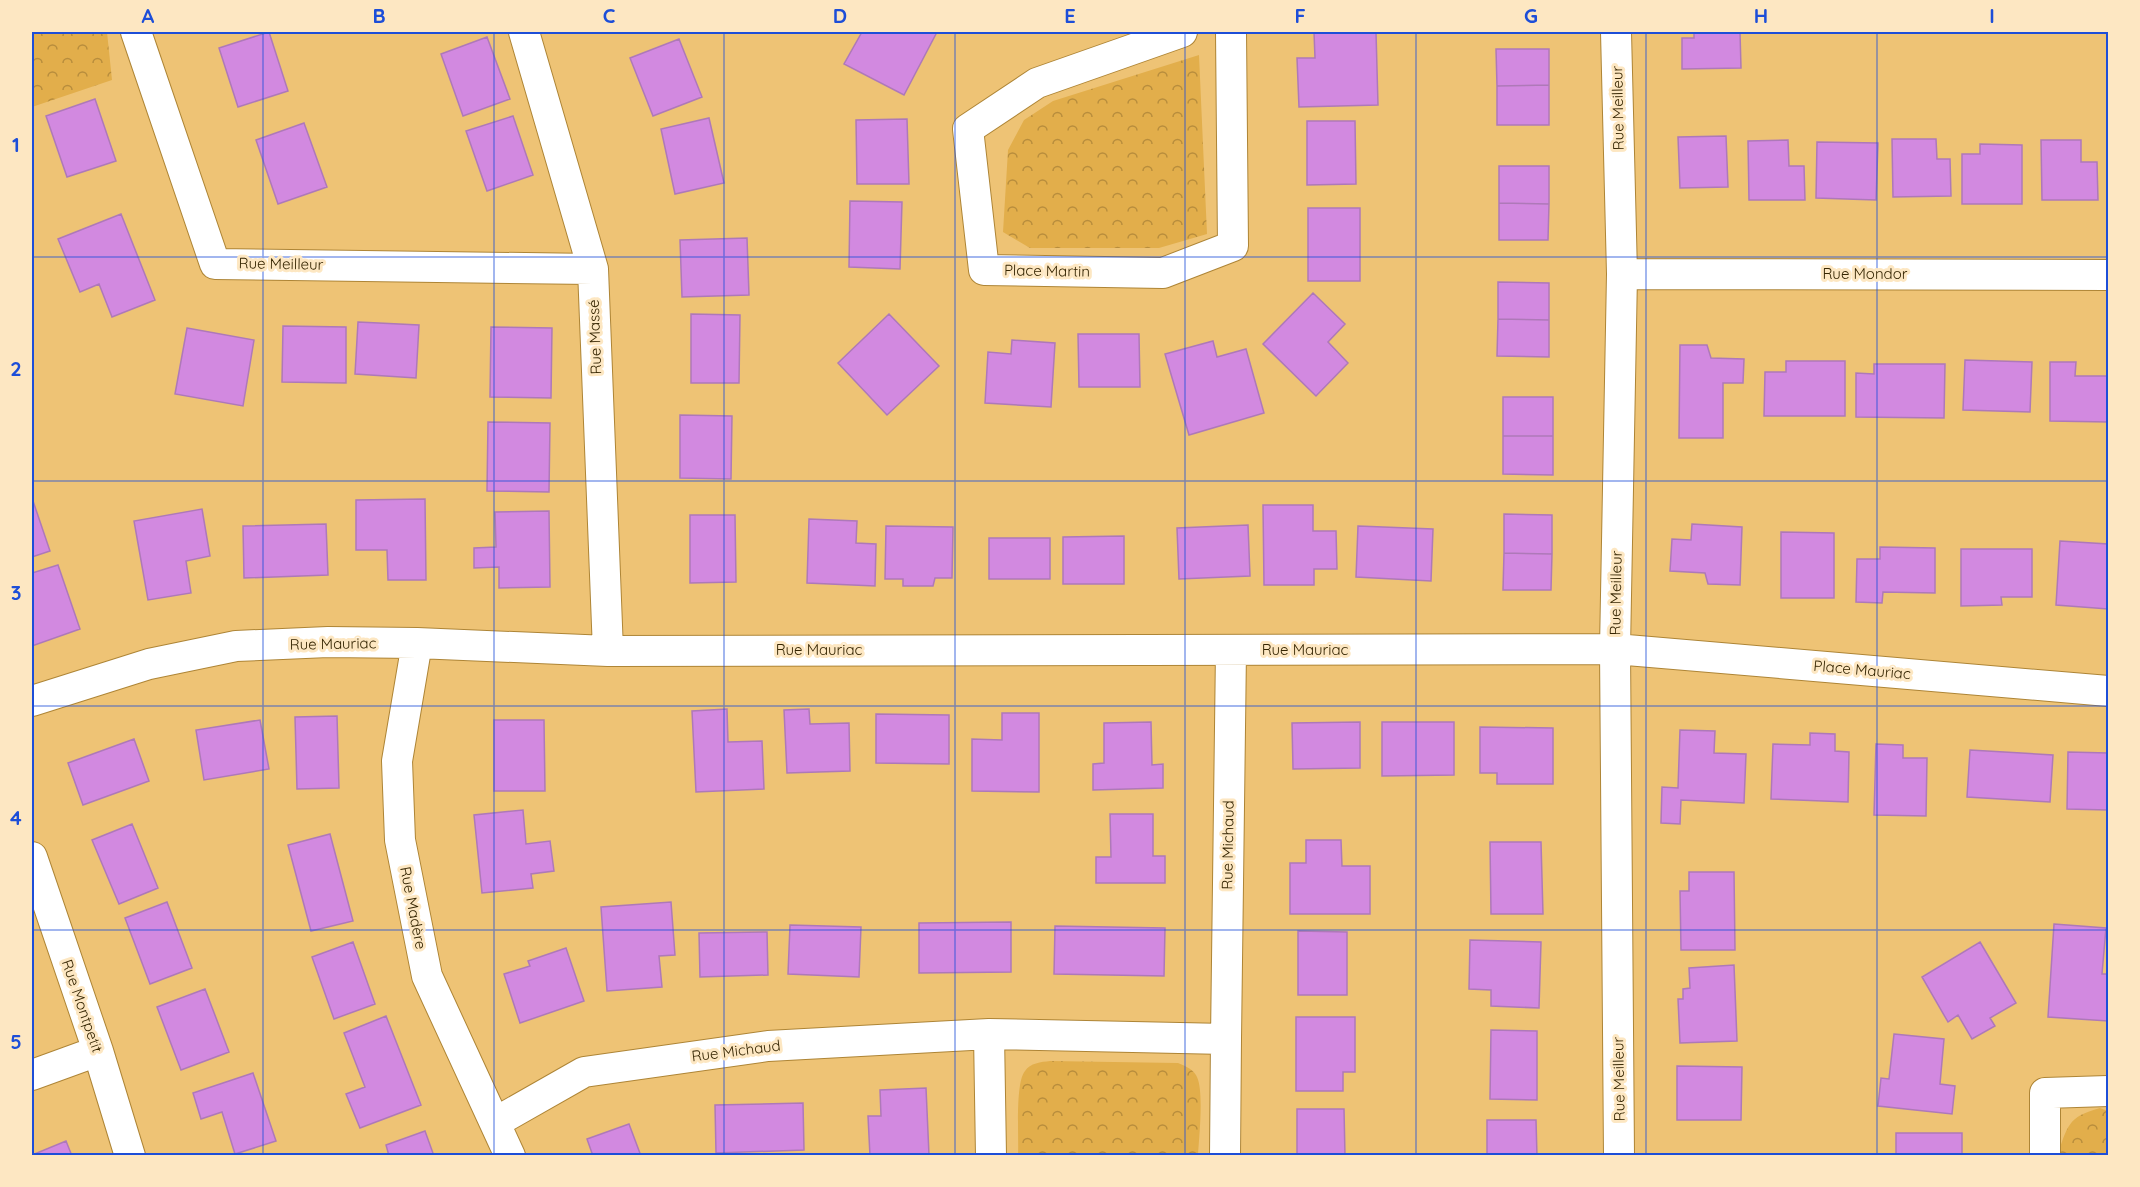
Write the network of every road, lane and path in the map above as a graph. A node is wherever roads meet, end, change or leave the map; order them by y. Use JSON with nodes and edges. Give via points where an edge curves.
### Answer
{"nodes":[{"id":1,"x":136,"y":32,"type":"edge"},
{"id":2,"x":524,"y":32,"type":"edge"},
{"id":3,"x":1182,"y":32,"type":"edge"},
{"id":4,"x":1231,"y":32,"type":"edge"},
{"id":5,"x":1616,"y":32,"type":"edge"},
{"id":6,"x":593,"y":269,"type":"junction"},
{"id":7,"x":1622,"y":274,"type":"junction"},
{"id":8,"x":2109,"y":275,"type":"edge"},
{"id":9,"x":417,"y":643,"type":"junction"},
{"id":10,"x":1615,"y":649,"type":"junction"},
{"id":11,"x":1231,"y":650,"type":"junction"},
{"id":12,"x":608,"y":651,"type":"junction"},
{"id":13,"x":2109,"y":691,"type":"edge"},
{"id":14,"x":32,"y":701,"type":"edge"},
{"id":15,"x":32,"y":856,"type":"edge"},
{"id":16,"x":989,"y":1034,"type":"junction"},
{"id":17,"x":1226,"y":1039,"type":"junction"},
{"id":18,"x":98,"y":1052,"type":"junction"},
{"id":19,"x":32,"y":1075,"type":"edge"},
{"id":20,"x":2109,"y":1091,"type":"edge"},
{"id":21,"x":496,"y":1122,"type":"junction"},
{"id":22,"x":130,"y":1155,"type":"edge"},
{"id":23,"x":510,"y":1155,"type":"edge"},
{"id":24,"x":991,"y":1155,"type":"edge"},
{"id":25,"x":1225,"y":1155,"type":"edge"},
{"id":26,"x":1619,"y":1155,"type":"edge"},
{"id":27,"x":2045,"y":1155,"type":"edge"}],
"edges":[{"from":1,"to":6,"type":"street","name":"Rue Meilleur","via":[[215,264]]},
{"from":2,"to":6,"type":"street","name":"Rue Massé"},
{"from":3,"to":4,"type":"street","name":"Place Martin","via":[[1037,84],[968,129],[984,270],[1163,273],[1233,246]]},
{"from":5,"to":7,"type":"street","name":"Rue Meilleur"},
{"from":6,"to":12,"type":"street","name":"Rue Massé"},
{"from":7,"to":8,"type":"street","name":"Rue Mondor"},
{"from":7,"to":10,"type":"street","name":"Rue Meilleur"},
{"from":9,"to":12,"type":"street","name":"Rue Mauriac"},
{"from":9,"to":14,"type":"street","name":"Rue Mauriac","via":[[236,646],[149,664]]},
{"from":9,"to":21,"type":"street","name":"Rue Madère","via":[[397,761],[400,840],[427,976]]},
{"from":10,"to":11,"type":"street","name":"Rue Mauriac"},
{"from":10,"to":13,"type":"street","name":"Place Mauriac"},
{"from":10,"to":26,"type":"street","name":"Rue Meilleur"},
{"from":11,"to":12,"type":"street","name":"Rue Mauriac"},
{"from":11,"to":17,"type":"street","name":"Rue Michaud"},
{"from":15,"to":18,"type":"street","name":"Rue Montpetit"},
{"from":16,"to":17,"type":"street","name":"Rue Michaud"},
{"from":16,"to":21,"type":"street","name":"Rue Michaud","via":[[768,1046],[584,1072]]},
{"from":16,"to":24,"type":"street"},
{"from":17,"to":25,"type":"street","name":"Rue Michaud"},
{"from":18,"to":19,"type":"street"},
{"from":18,"to":22,"type":"street","name":"Rue Montpetit"},
{"from":20,"to":27,"type":"street","via":[[2045,1093]]},
{"from":21,"to":23,"type":"street","name":"Rue Madère"}]}
